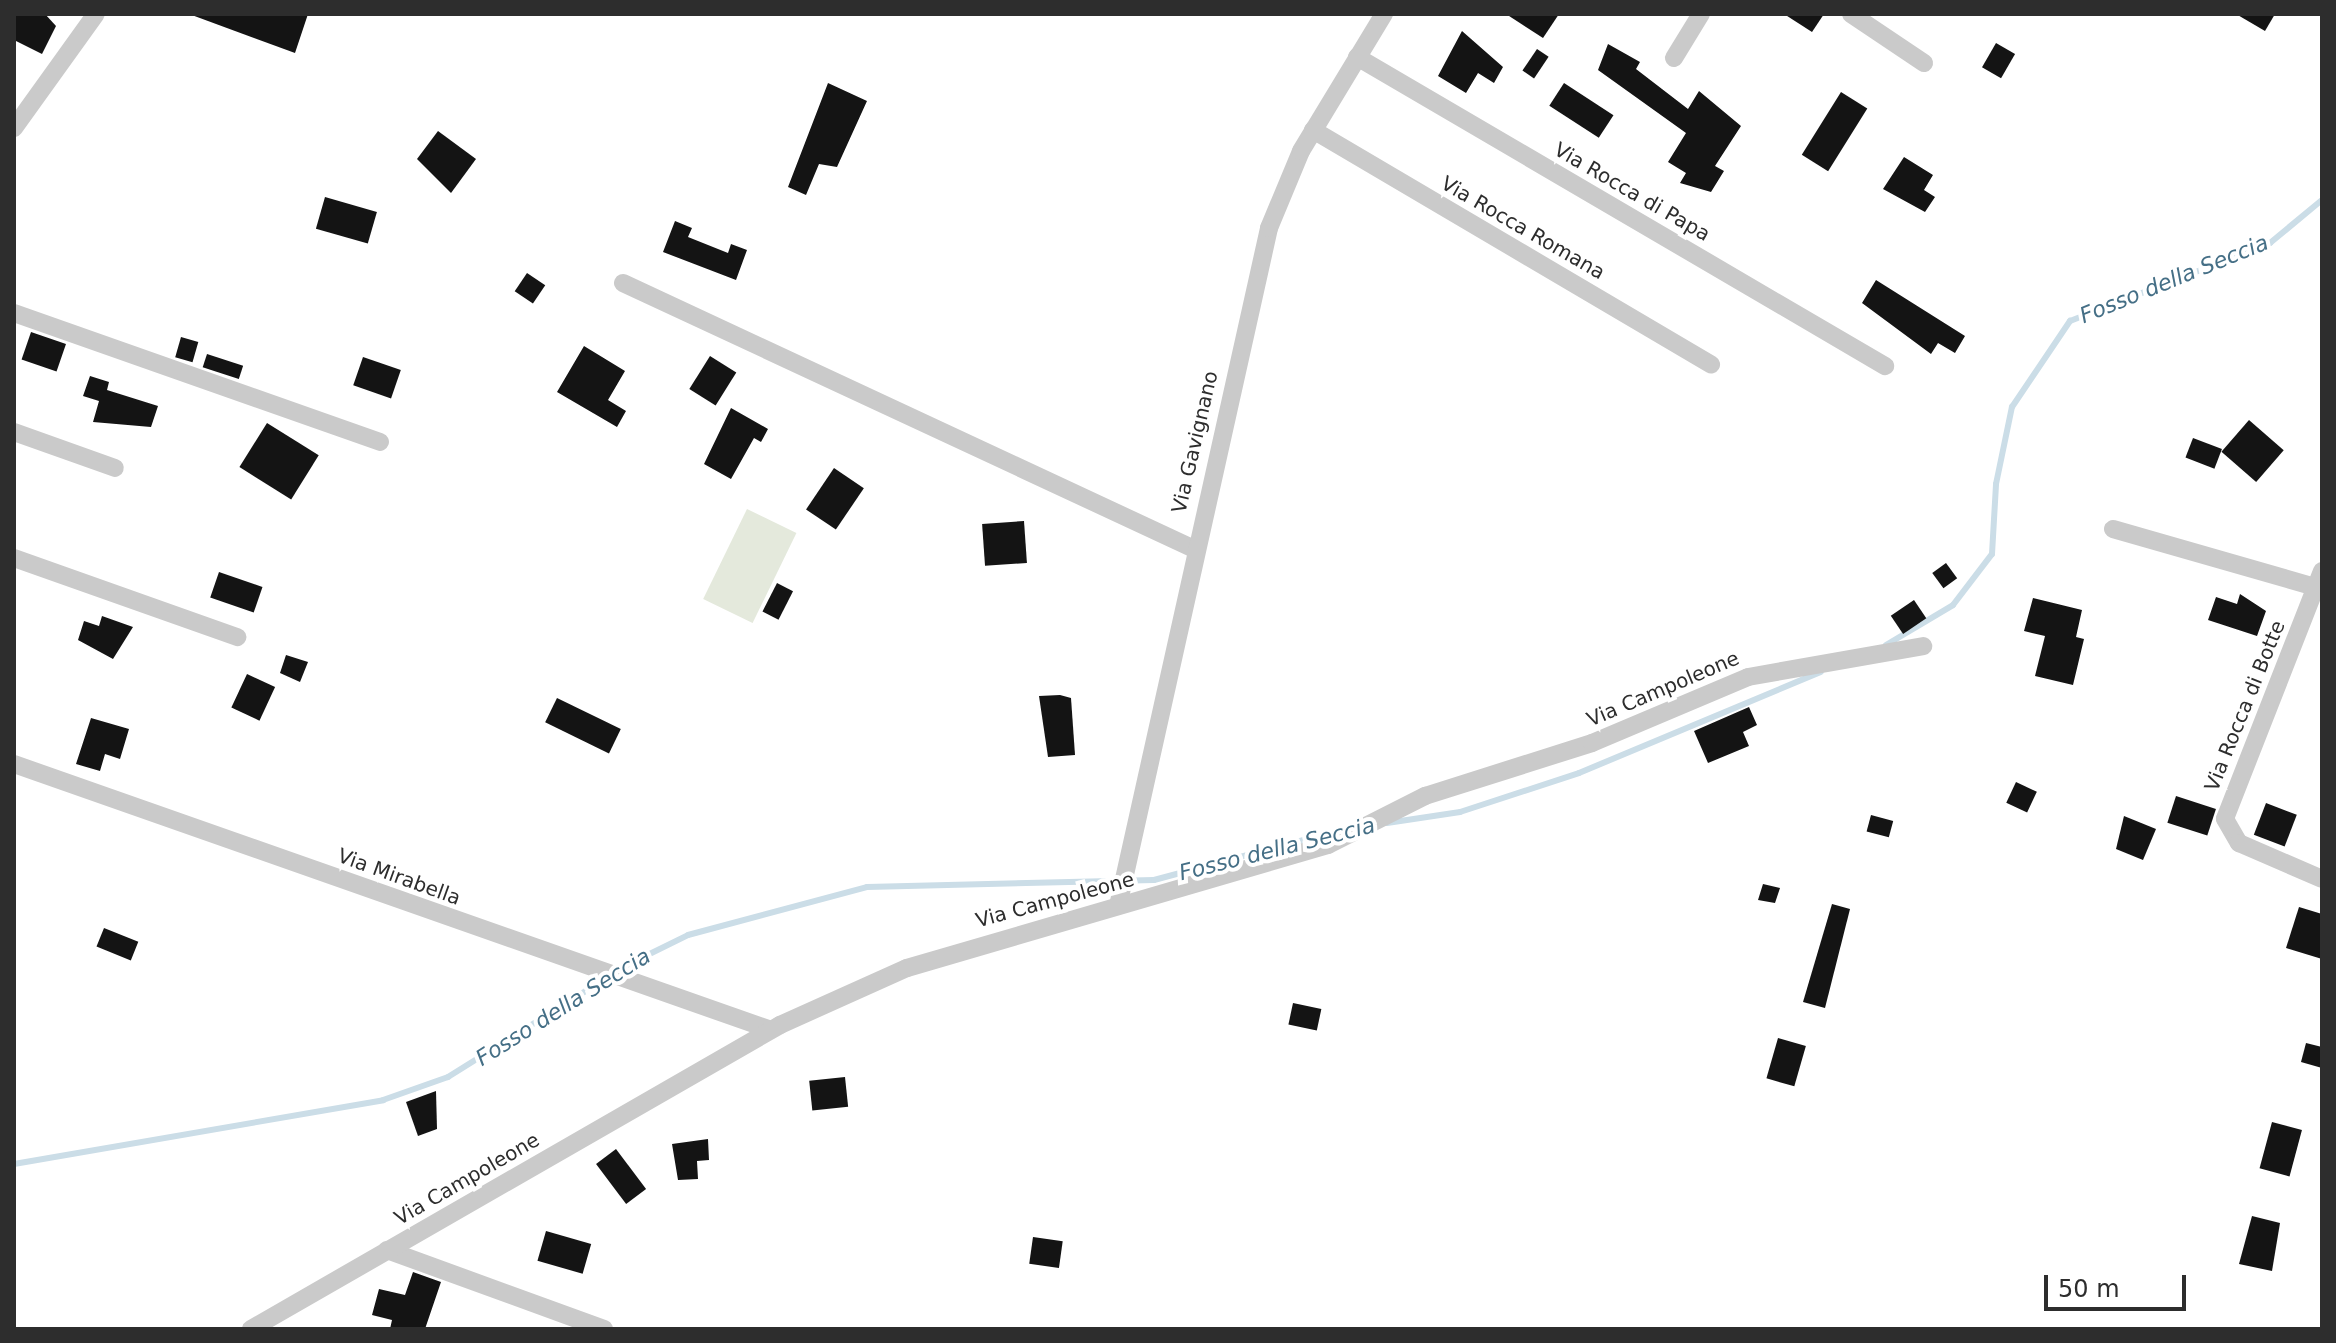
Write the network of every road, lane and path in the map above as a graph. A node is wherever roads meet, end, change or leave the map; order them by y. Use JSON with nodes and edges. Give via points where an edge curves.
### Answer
{"nodes":[{"id":1,"x":96,"y":14,"type":"edge"},
{"id":2,"x":1384,"y":14,"type":"edge"},
{"id":3,"x":1701,"y":14,"type":"edge"},
{"id":4,"x":1851,"y":14,"type":"edge"},
{"id":5,"x":1357,"y":57,"type":"junction"},
{"id":6,"x":1674,"y":58,"type":"dead end"},
{"id":7,"x":1924,"y":63,"type":"dead end"},
{"id":8,"x":14,"y":128,"type":"edge"},
{"id":9,"x":1313,"y":130,"type":"junction"},
{"id":10,"x":623,"y":283,"type":"dead end"},
{"id":11,"x":14,"y":313,"type":"edge"},
{"id":12,"x":1711,"y":364,"type":"dead end"},
{"id":13,"x":1885,"y":366,"type":"dead end"},
{"id":14,"x":14,"y":432,"type":"edge"},
{"id":15,"x":380,"y":442,"type":"dead end"},
{"id":16,"x":115,"y":468,"type":"dead end"},
{"id":17,"x":2113,"y":529,"type":"dead end"},
{"id":18,"x":1192,"y":548,"type":"junction"},
{"id":19,"x":14,"y":558,"type":"edge"},
{"id":20,"x":2320,"y":583,"type":"edge"},
{"id":21,"x":237,"y":637,"type":"dead end"},
{"id":22,"x":1923,"y":646,"type":"dead end"},
{"id":23,"x":14,"y":764,"type":"edge"},
{"id":24,"x":2322,"y":879,"type":"edge"},
{"id":25,"x":1118,"y":906,"type":"junction"},
{"id":26,"x":771,"y":1030,"type":"junction"},
{"id":27,"x":387,"y":1250,"type":"junction"},
{"id":28,"x":251,"y":1329,"type":"edge"},
{"id":29,"x":604,"y":1329,"type":"edge"}],
"edges":[{"from":1,"to":8,"type":"street"},
{"from":2,"to":5,"type":"street","name":"Via Gavignano"},
{"from":3,"to":6,"type":"street"},
{"from":4,"to":7,"type":"street"},
{"from":5,"to":9,"type":"street","name":"Via Gavignano"},
{"from":5,"to":13,"type":"street","name":"Via Rocca di Papa"},
{"from":9,"to":12,"type":"street","name":"Via Rocca Romana"},
{"from":9,"to":18,"type":"street","name":"Via Gavignano","via":[[1269,228]]},
{"from":10,"to":18,"type":"street"},
{"from":11,"to":15,"type":"street"},
{"from":14,"to":16,"type":"street"},
{"from":17,"to":20,"type":"street","name":"Via Rocca di Botte"},
{"from":18,"to":25,"type":"street","name":"Via Gavignano"},
{"from":19,"to":21,"type":"street"},
{"from":20,"to":24,"type":"street","name":"Via Rocca di Botte","via":[[2225,819],[2239,843]]},
{"from":22,"to":25,"type":"street","name":"Via Campoleone","via":[[1748,677],[1592,743],[1453,786],[1347,836]]},
{"from":23,"to":26,"type":"street","name":"Via Mirabella"},
{"from":25,"to":26,"type":"street","name":"Via Campoleone","via":[[937,957]]},
{"from":26,"to":27,"type":"street","name":"Via Campoleone"},
{"from":27,"to":28,"type":"street","name":"Via Campoleone"},
{"from":27,"to":29,"type":"street"}]}
